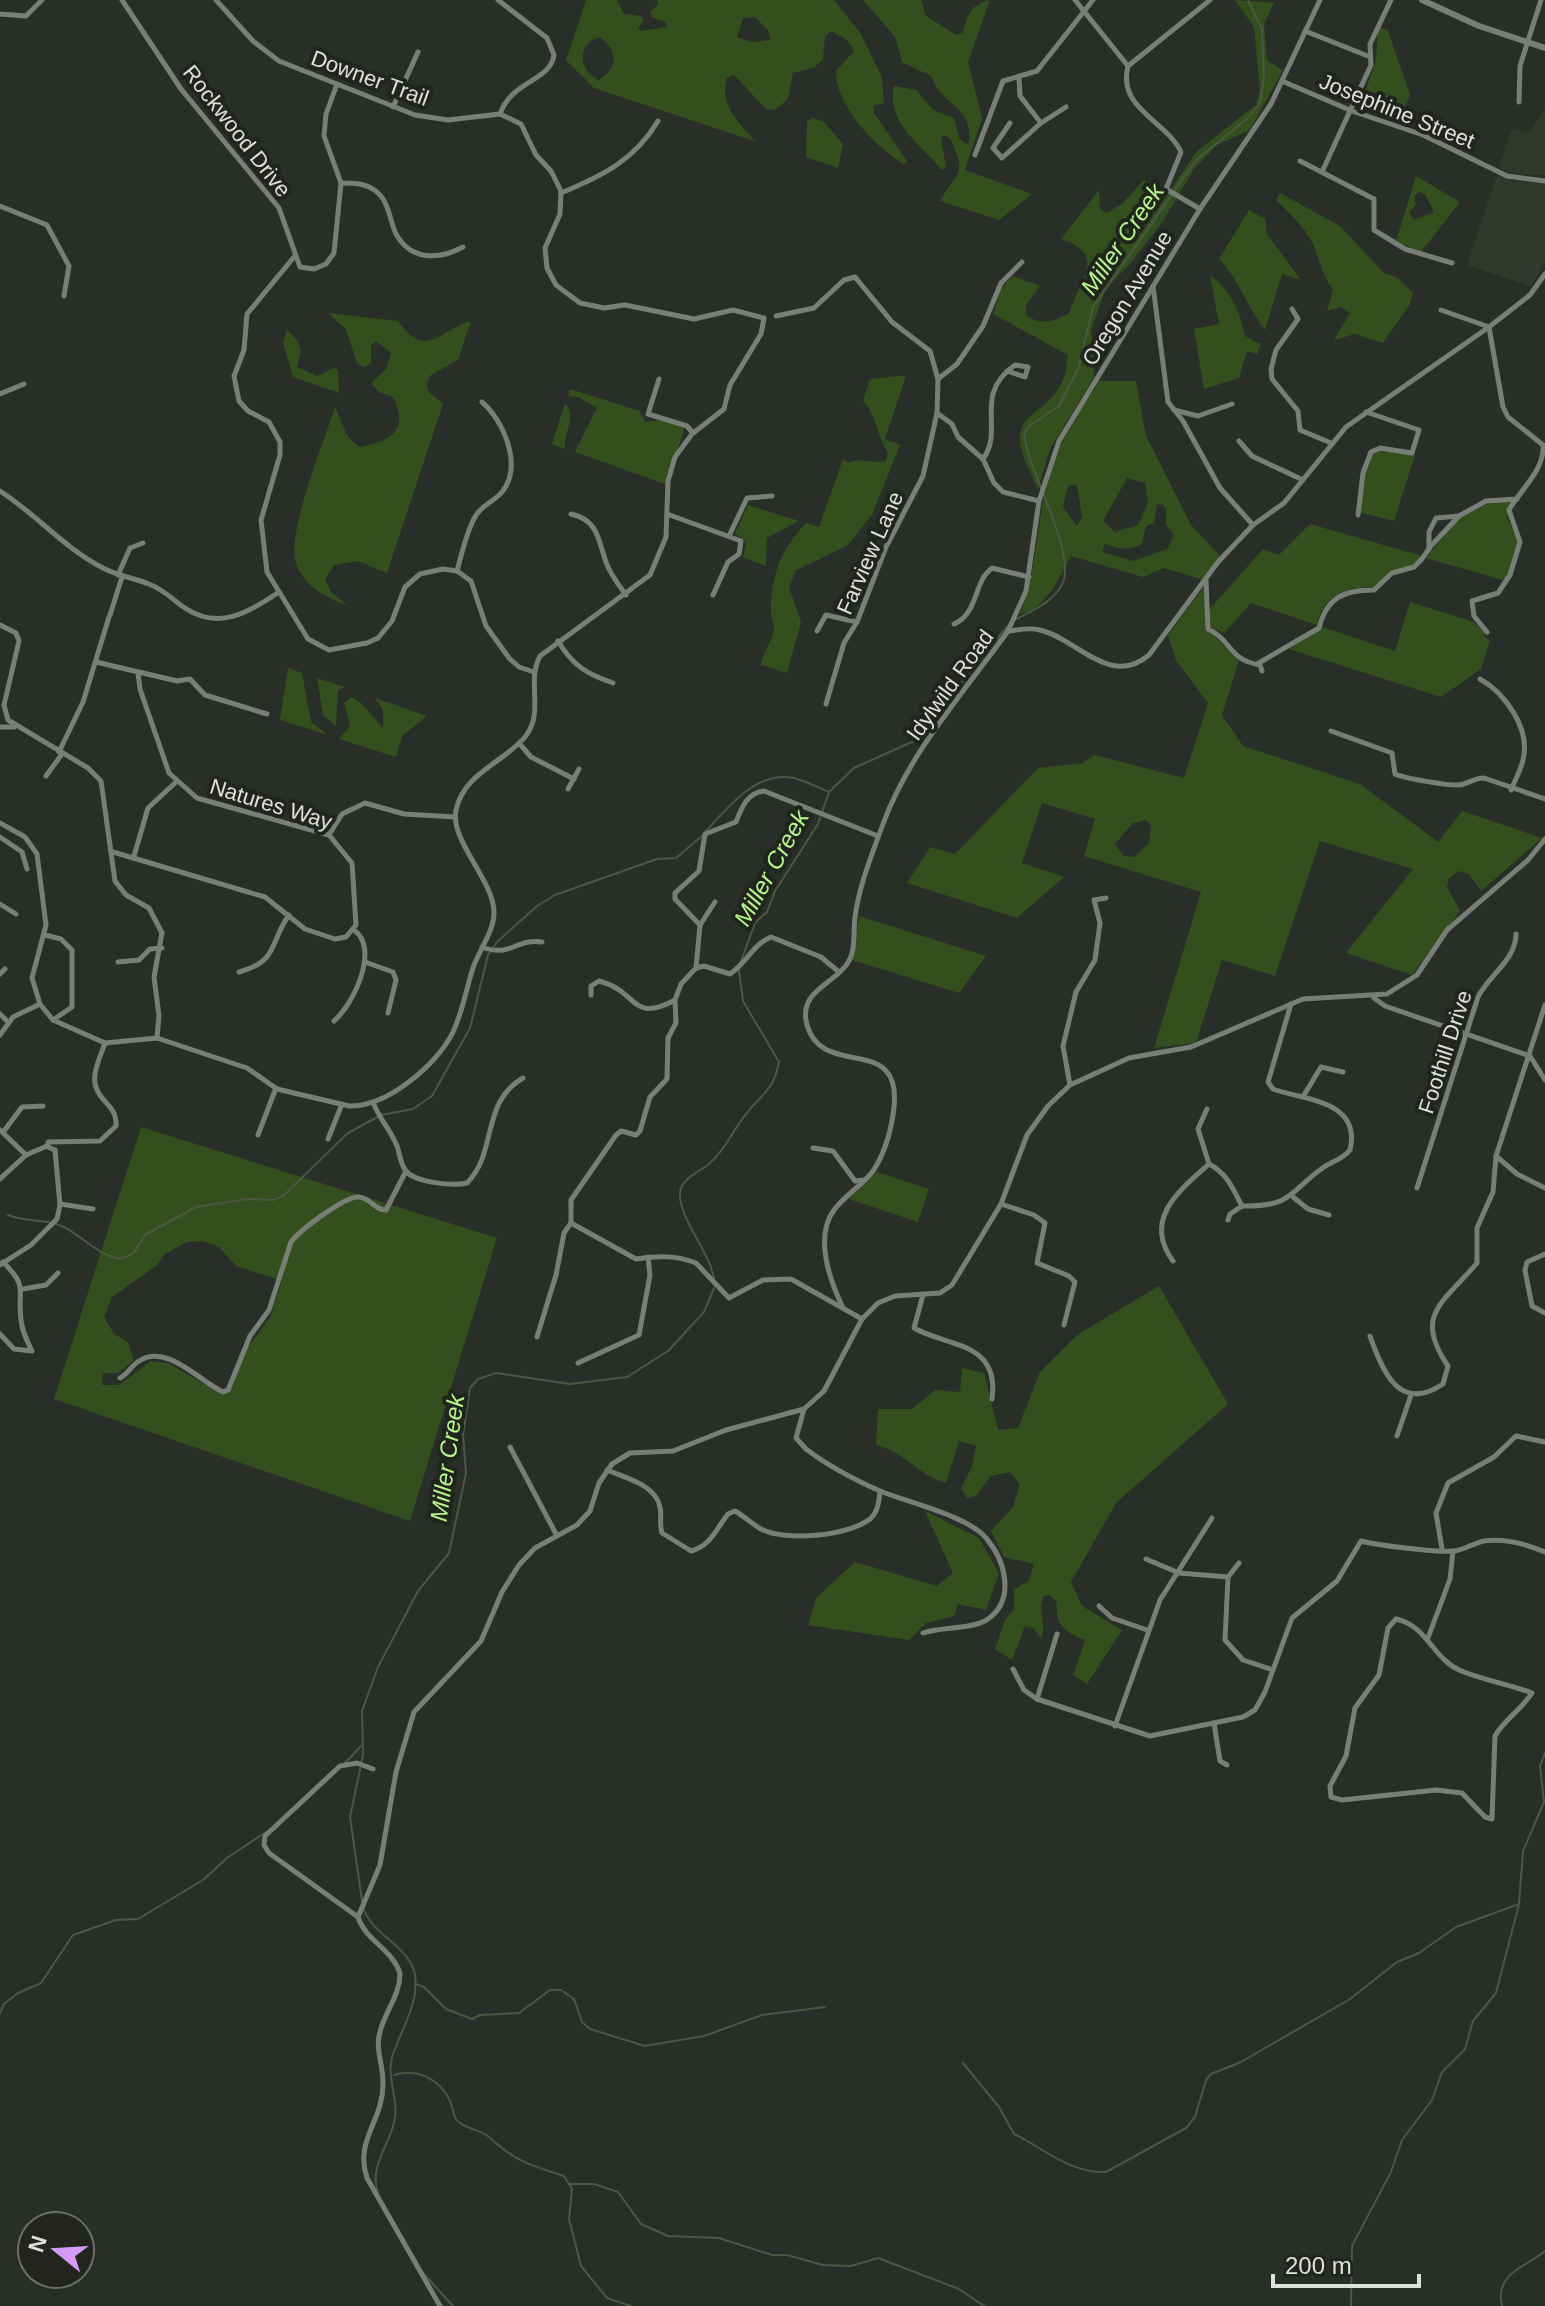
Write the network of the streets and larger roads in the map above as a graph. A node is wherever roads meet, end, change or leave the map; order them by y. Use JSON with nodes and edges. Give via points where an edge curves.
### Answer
{"nodes":[{"id":1,"x":42,"y":0,"type":"edge"},
{"id":2,"x":122,"y":0,"type":"edge"},
{"id":3,"x":216,"y":0,"type":"edge"},
{"id":4,"x":498,"y":0,"type":"edge"},
{"id":5,"x":516,"y":0,"type":"edge"},
{"id":6,"x":1075,"y":0,"type":"edge"},
{"id":7,"x":1093,"y":0,"type":"edge"},
{"id":8,"x":1210,"y":0,"type":"edge"},
{"id":9,"x":1320,"y":0,"type":"edge"},
{"id":10,"x":1391,"y":0,"type":"edge"},
{"id":11,"x":1422,"y":0,"type":"edge"},
{"id":12,"x":1541,"y":0,"type":"edge"},
{"id":13,"x":510,"y":9,"type":"junction"},
{"id":14,"x":1082,"y":10,"type":"junction"},
{"id":15,"x":0,"y":14,"type":"edge"},
{"id":16,"x":1305,"y":31,"type":"junction"},
{"id":17,"x":1528,"y":42,"type":"junction"},
{"id":18,"x":1545,"y":48,"type":"edge"},
{"id":19,"x":418,"y":52,"type":"dead end"},
{"id":20,"x":1368,"y":56,"type":"junction"},
{"id":21,"x":1128,"y":66,"type":"junction"},
{"id":22,"x":1019,"y":79,"type":"junction"},
{"id":23,"x":1282,"y":81,"type":"junction"},
{"id":24,"x":337,"y":84,"type":"junction"},
{"id":25,"x":1519,"y":102,"type":"dead end"},
{"id":26,"x":393,"y":107,"type":"junction"},
{"id":27,"x":1066,"y":107,"type":"dead end"},
{"id":28,"x":1352,"y":111,"type":"junction"},
{"id":29,"x":500,"y":114,"type":"junction"},
{"id":30,"x":658,"y":121,"type":"dead end"},
{"id":31,"x":1010,"y":123,"type":"dead end"},
{"id":32,"x":1041,"y":123,"type":"junction"},
{"id":33,"x":975,"y":155,"type":"dead end"},
{"id":34,"x":1300,"y":161,"type":"dead end"},
{"id":35,"x":1322,"y":172,"type":"junction"},
{"id":36,"x":1545,"y":181,"type":"edge"},
{"id":37,"x":341,"y":183,"type":"junction"},
{"id":38,"x":561,"y":193,"type":"junction"},
{"id":39,"x":0,"y":206,"type":"edge"},
{"id":40,"x":1200,"y":209,"type":"junction"},
{"id":41,"x":463,"y":247,"type":"dead end"},
{"id":42,"x":294,"y":257,"type":"junction"},
{"id":43,"x":1022,"y":262,"type":"dead end"},
{"id":44,"x":1452,"y":263,"type":"dead end"},
{"id":45,"x":1545,"y":274,"type":"edge"},
{"id":46,"x":1153,"y":286,"type":"junction"},
{"id":47,"x":1542,"y":286,"type":"edge"},
{"id":48,"x":64,"y":296,"type":"dead end"},
{"id":49,"x":1292,"y":309,"type":"dead end"},
{"id":50,"x":1441,"y":310,"type":"dead end"},
{"id":51,"x":776,"y":316,"type":"dead end"},
{"id":52,"x":1489,"y":327,"type":"junction"},
{"id":53,"x":1007,"y":371,"type":"dead end"},
{"id":54,"x":659,"y":379,"type":"dead end"},
{"id":55,"x":938,"y":379,"type":"junction"},
{"id":56,"x":24,"y":384,"type":"dead end"},
{"id":57,"x":0,"y":394,"type":"edge"},
{"id":58,"x":482,"y":402,"type":"dead end"},
{"id":59,"x":1232,"y":404,"type":"dead end"},
{"id":60,"x":1173,"y":410,"type":"junction"},
{"id":61,"x":1365,"y":412,"type":"junction"},
{"id":62,"x":937,"y":413,"type":"junction"},
{"id":63,"x":693,"y":433,"type":"junction"},
{"id":64,"x":1239,"y":441,"type":"dead end"},
{"id":65,"x":1331,"y":443,"type":"junction"},
{"id":66,"x":983,"y":459,"type":"junction"},
{"id":67,"x":1303,"y":480,"type":"junction"},
{"id":68,"x":0,"y":491,"type":"edge"},
{"id":69,"x":772,"y":496,"type":"dead end"},
{"id":70,"x":1517,"y":499,"type":"junction"},
{"id":71,"x":1039,"y":501,"type":"junction"},
{"id":72,"x":571,"y":514,"type":"dead end"},
{"id":73,"x":667,"y":514,"type":"junction"},
{"id":74,"x":1358,"y":515,"type":"dead end"},
{"id":75,"x":1459,"y":516,"type":"junction"},
{"id":76,"x":1253,"y":525,"type":"junction"},
{"id":77,"x":729,"y":536,"type":"junction"},
{"id":78,"x":143,"y":543,"type":"dead end"},
{"id":79,"x":1429,"y":549,"type":"junction"},
{"id":80,"x":457,"y":571,"type":"junction"},
{"id":81,"x":120,"y":576,"type":"junction"},
{"id":82,"x":1029,"y":577,"type":"junction"},
{"id":83,"x":1206,"y":579,"type":"junction"},
{"id":84,"x":279,"y":592,"type":"junction"},
{"id":85,"x":626,"y":595,"type":"junction"},
{"id":86,"x":713,"y":595,"type":"dead end"},
{"id":87,"x":857,"y":622,"type":"junction"},
{"id":88,"x":954,"y":624,"type":"dead end"},
{"id":89,"x":0,"y":625,"type":"edge"},
{"id":90,"x":817,"y":631,"type":"dead end"},
{"id":91,"x":1008,"y":631,"type":"junction"},
{"id":92,"x":1487,"y":632,"type":"dead end"},
{"id":93,"x":558,"y":641,"type":"junction"},
{"id":94,"x":96,"y":662,"type":"junction"},
{"id":95,"x":1257,"y":664,"type":"junction"},
{"id":96,"x":1262,"y":671,"type":"dead end"},
{"id":97,"x":534,"y":672,"type":"junction"},
{"id":98,"x":138,"y":673,"type":"junction"},
{"id":99,"x":1480,"y":679,"type":"dead end"},
{"id":100,"x":613,"y":683,"type":"dead end"},
{"id":101,"x":0,"y":684,"type":"edge"},
{"id":102,"x":10,"y":684,"type":"junction"},
{"id":103,"x":826,"y":704,"type":"dead end"},
{"id":104,"x":267,"y":714,"type":"dead end"},
{"id":105,"x":0,"y":727,"type":"edge"},
{"id":106,"x":14,"y":727,"type":"junction"},
{"id":107,"x":1331,"y":731,"type":"dead end"},
{"id":108,"x":518,"y":743,"type":"junction"},
{"id":109,"x":60,"y":753,"type":"junction"},
{"id":110,"x":579,"y":769,"type":"dead end"},
{"id":111,"x":46,"y":776,"type":"dead end"},
{"id":112,"x":574,"y":779,"type":"junction"},
{"id":113,"x":176,"y":782,"type":"junction"},
{"id":114,"x":568,"y":789,"type":"dead end"},
{"id":115,"x":1511,"y":790,"type":"junction"},
{"id":116,"x":1545,"y":799,"type":"edge"},
{"id":117,"x":455,"y":817,"type":"junction"},
{"id":118,"x":0,"y":823,"type":"edge"},
{"id":119,"x":329,"y":835,"type":"junction"},
{"id":120,"x":878,"y":836,"type":"junction"},
{"id":121,"x":0,"y":837,"type":"edge"},
{"id":122,"x":1545,"y":839,"type":"edge"},
{"id":123,"x":113,"y":852,"type":"junction"},
{"id":124,"x":134,"y":856,"type":"junction"},
{"id":125,"x":27,"y":869,"type":"dead end"},
{"id":126,"x":1106,"y":898,"type":"dead end"},
{"id":127,"x":715,"y":902,"type":"dead end"},
{"id":128,"x":0,"y":904,"type":"edge"},
{"id":129,"x":16,"y":914,"type":"dead end"},
{"id":130,"x":289,"y":915,"type":"junction"},
{"id":131,"x":700,"y":925,"type":"junction"},
{"id":132,"x":354,"y":930,"type":"junction"},
{"id":133,"x":1516,"y":934,"type":"dead end"},
{"id":134,"x":45,"y":935,"type":"junction"},
{"id":135,"x":542,"y":942,"type":"dead end"},
{"id":136,"x":482,"y":947,"type":"junction"},
{"id":137,"x":162,"y":948,"type":"junction"},
{"id":138,"x":118,"y":962,"type":"dead end"},
{"id":139,"x":365,"y":962,"type":"junction"},
{"id":140,"x":696,"y":968,"type":"junction"},
{"id":141,"x":239,"y":972,"type":"dead end"},
{"id":142,"x":839,"y":972,"type":"junction"},
{"id":143,"x":591,"y":995,"type":"dead end"},
{"id":144,"x":1374,"y":998,"type":"junction"},
{"id":145,"x":675,"y":1000,"type":"junction"},
{"id":146,"x":1292,"y":1003,"type":"junction"},
{"id":147,"x":40,"y":1004,"type":"junction"},
{"id":148,"x":1545,"y":1005,"type":"edge"},
{"id":149,"x":388,"y":1013,"type":"dead end"},
{"id":150,"x":0,"y":1014,"type":"edge"},
{"id":151,"x":53,"y":1020,"type":"junction"},
{"id":152,"x":334,"y":1021,"type":"dead end"},
{"id":153,"x":8,"y":1022,"type":"junction"},
{"id":154,"x":1466,"y":1034,"type":"junction"},
{"id":155,"x":0,"y":1035,"type":"edge"},
{"id":156,"x":157,"y":1038,"type":"junction"},
{"id":157,"x":105,"y":1043,"type":"junction"},
{"id":158,"x":1530,"y":1056,"type":"junction"},
{"id":159,"x":1343,"y":1072,"type":"dead end"},
{"id":160,"x":523,"y":1078,"type":"dead end"},
{"id":161,"x":1545,"y":1080,"type":"edge"},
{"id":162,"x":1070,"y":1085,"type":"junction"},
{"id":163,"x":276,"y":1088,"type":"junction"},
{"id":164,"x":1304,"y":1095,"type":"junction"},
{"id":165,"x":373,"y":1102,"type":"junction"},
{"id":166,"x":342,"y":1104,"type":"junction"},
{"id":167,"x":43,"y":1106,"type":"dead end"},
{"id":168,"x":1207,"y":1109,"type":"dead end"},
{"id":169,"x":2,"y":1130,"type":"edge"},
{"id":170,"x":258,"y":1135,"type":"dead end"},
{"id":171,"x":328,"y":1139,"type":"dead end"},
{"id":172,"x":56,"y":1147,"type":"junction"},
{"id":173,"x":813,"y":1148,"type":"dead end"},
{"id":174,"x":26,"y":1155,"type":"junction"},
{"id":175,"x":1496,"y":1156,"type":"junction"},
{"id":176,"x":1209,"y":1164,"type":"junction"},
{"id":177,"x":406,"y":1171,"type":"junction"},
{"id":178,"x":0,"y":1179,"type":"edge"},
{"id":179,"x":865,"y":1179,"type":"junction"},
{"id":180,"x":1417,"y":1188,"type":"dead end"},
{"id":181,"x":1545,"y":1188,"type":"edge"},
{"id":182,"x":1293,"y":1197,"type":"junction"},
{"id":183,"x":60,"y":1204,"type":"junction"},
{"id":184,"x":1001,"y":1204,"type":"junction"},
{"id":185,"x":1242,"y":1206,"type":"junction"},
{"id":186,"x":93,"y":1209,"type":"dead end"},
{"id":187,"x":1329,"y":1215,"type":"dead end"},
{"id":188,"x":1228,"y":1220,"type":"dead end"},
{"id":189,"x":571,"y":1223,"type":"junction"},
{"id":190,"x":1545,"y":1254,"type":"edge"},
{"id":191,"x":648,"y":1257,"type":"junction"},
{"id":192,"x":1173,"y":1261,"type":"dead end"},
{"id":193,"x":1,"y":1264,"type":"edge"},
{"id":194,"x":58,"y":1273,"type":"dead end"},
{"id":195,"x":23,"y":1289,"type":"junction"},
{"id":196,"x":923,"y":1295,"type":"junction"},
{"id":197,"x":843,"y":1308,"type":"junction"},
{"id":198,"x":1545,"y":1313,"type":"edge"},
{"id":199,"x":862,"y":1319,"type":"junction"},
{"id":200,"x":1064,"y":1325,"type":"dead end"},
{"id":201,"x":0,"y":1334,"type":"edge"},
{"id":202,"x":1370,"y":1336,"type":"dead end"},
{"id":203,"x":537,"y":1337,"type":"dead end"},
{"id":204,"x":578,"y":1363,"type":"dead end"},
{"id":205,"x":120,"y":1378,"type":"dead end"},
{"id":206,"x":1411,"y":1395,"type":"junction"},
{"id":207,"x":992,"y":1399,"type":"dead end"},
{"id":208,"x":804,"y":1409,"type":"junction"},
{"id":209,"x":1397,"y":1436,"type":"dead end"},
{"id":210,"x":1545,"y":1442,"type":"edge"},
{"id":211,"x":510,"y":1447,"type":"dead end"},
{"id":212,"x":607,"y":1470,"type":"junction"},
{"id":213,"x":880,"y":1491,"type":"junction"},
{"id":214,"x":1212,"y":1518,"type":"dead end"},
{"id":215,"x":556,"y":1534,"type":"junction"},
{"id":216,"x":1442,"y":1549,"type":"junction"},
{"id":217,"x":1453,"y":1551,"type":"junction"},
{"id":218,"x":1545,"y":1552,"type":"edge"},
{"id":219,"x":1146,"y":1559,"type":"dead end"},
{"id":220,"x":1239,"y":1563,"type":"dead end"},
{"id":221,"x":1179,"y":1573,"type":"junction"},
{"id":222,"x":1228,"y":1577,"type":"junction"},
{"id":223,"x":1099,"y":1606,"type":"dead end"},
{"id":224,"x":1147,"y":1630,"type":"junction"},
{"id":225,"x":923,"y":1633,"type":"dead end"},
{"id":226,"x":1057,"y":1634,"type":"dead end"},
{"id":227,"x":1428,"y":1638,"type":"junction"},
{"id":228,"x":1013,"y":1669,"type":"dead end"},
{"id":229,"x":1273,"y":1670,"type":"junction"},
{"id":230,"x":1037,"y":1699,"type":"junction"},
{"id":231,"x":1214,"y":1723,"type":"junction"},
{"id":232,"x":1115,"y":1726,"type":"junction"},
{"id":233,"x":1227,"y":1765,"type":"dead end"},
{"id":234,"x":373,"y":1769,"type":"dead end"},
{"id":235,"x":358,"y":1917,"type":"junction"},
{"id":236,"x":440,"y":2306,"type":"edge"}],
"edges":[{"from":1,"to":15,"type":"street","via":[[35,10],[14,18]]},
{"from":2,"to":42,"type":"street","name":"Rockwood Drive","via":[[181,89],[279,208]]},
{"from":3,"to":24,"type":"street","name":"Downer Trail","via":[[279,61]]},
{"from":4,"to":13,"type":"street"},
{"from":5,"to":13,"type":"street"},
{"from":6,"to":14,"type":"street"},
{"from":7,"to":14,"type":"street"},
{"from":8,"to":21,"type":"street"},
{"from":9,"to":16,"type":"street","name":"Oregon Avenue"},
{"from":10,"to":20,"type":"street"},
{"from":11,"to":17,"type":"street"},
{"from":12,"to":17,"type":"street"},
{"from":13,"to":29,"type":"street","via":[[547,38],[554,55],[547,71],[512,91]]},
{"from":14,"to":21,"type":"street"},
{"from":14,"to":22,"type":"street","via":[[1037,71]]},
{"from":16,"to":20,"type":"street"},
{"from":16,"to":23,"type":"street","name":"Oregon Avenue"},
{"from":17,"to":18,"type":"street"},
{"from":17,"to":25,"type":"street","via":[[1520,66]]},
{"from":19,"to":26,"type":"street"},
{"from":20,"to":28,"type":"street","via":[[1371,65]]},
{"from":21,"to":40,"type":"street","via":[[1125,81],[1134,105],[1181,152],[1166,189]]},
{"from":22,"to":32,"type":"street","via":[[1020,96]]},
{"from":22,"to":33,"type":"street","via":[[1003,81]]},
{"from":23,"to":28,"type":"street","name":"Josephine Street"},
{"from":23,"to":40,"type":"street","name":"Oregon Avenue"},
{"from":24,"to":26,"type":"street","name":"Downer Trail"},
{"from":24,"to":37,"type":"street","via":[[324,136]]},
{"from":26,"to":29,"type":"street","name":"Downer Trail","via":[[448,120]]},
{"from":27,"to":32,"type":"street"},
{"from":28,"to":35,"type":"street"},
{"from":28,"to":36,"type":"street","name":"Josephine Street","via":[[1423,135],[1507,176]]},
{"from":29,"to":38,"type":"street","via":[[521,124]]},
{"from":30,"to":38,"type":"street","via":[[629,158]]},
{"from":31,"to":32,"type":"street","via":[[993,148],[1002,158]]},
{"from":34,"to":35,"type":"street"},
{"from":35,"to":44,"type":"street","via":[[1374,199],[1374,230],[1405,249]]},
{"from":37,"to":41,"type":"street","via":[[361,184],[378,193],[397,235],[413,251],[433,257]]},
{"from":37,"to":42,"type":"street","via":[[334,253],[314,269],[300,267]]},
{"from":38,"to":63,"type":"street","via":[[545,260],[556,285],[573,299],[683,318],[733,310],[764,318],[761,334],[730,385],[724,409]]},
{"from":39,"to":48,"type":"street","via":[[47,225],[69,266]]},
{"from":40,"to":46,"type":"street","name":"Oregon Avenue"},
{"from":42,"to":84,"type":"street","via":[[247,314],[244,350],[234,376],[239,401],[269,422],[280,442],[261,520],[267,572]]},
{"from":43,"to":55,"type":"street","via":[[1001,283],[983,326],[957,364]]},
{"from":45,"to":47,"type":"street","name":"Idylwild Road"},
{"from":46,"to":60,"type":"street","via":[[1158,345]]},
{"from":46,"to":71,"type":"street","name":"Oregon Avenue","via":[[1059,441]]},
{"from":47,"to":52,"type":"street","name":"Idylwild Road"},
{"from":49,"to":65,"type":"street","via":[[1298,319],[1272,359],[1272,379],[1295,405],[1300,430]]},
{"from":50,"to":52,"type":"street"},
{"from":51,"to":55,"type":"street","via":[[814,308],[844,280],[855,277],[883,313],[930,351]]},
{"from":52,"to":61,"type":"street","name":"Idylwild Road"},
{"from":52,"to":70,"type":"street","via":[[1503,407],[1543,445],[1544,456]]},
{"from":53,"to":66,"type":"street","via":[[990,400]]},
{"from":54,"to":63,"type":"street","via":[[648,414],[687,426]]},
{"from":55,"to":62,"type":"street"},
{"from":56,"to":57,"type":"street"},
{"from":58,"to":80,"type":"street","via":[[495,414],[512,460],[511,475],[500,495],[473,520]]},
{"from":59,"to":60,"type":"street","via":[[1198,416]]},
{"from":60,"to":76,"type":"street","via":[[1220,488]]},
{"from":61,"to":65,"type":"street","name":"Idylwild Road"},
{"from":61,"to":74,"type":"street","via":[[1419,430],[1419,436],[1412,453],[1380,448],[1371,452]]},
{"from":62,"to":66,"type":"street"},
{"from":62,"to":87,"type":"street","name":"Farview Lane","via":[[926,468],[886,547]]},
{"from":63,"to":73,"type":"street","via":[[671,468]]},
{"from":64,"to":67,"type":"street","via":[[1252,456]]},
{"from":65,"to":67,"type":"street","name":"Idylwild Road"},
{"from":66,"to":71,"type":"street","via":[[1003,492]]},
{"from":67,"to":76,"type":"street","name":"Idylwild Road","via":[[1284,503]]},
{"from":68,"to":81,"type":"street","via":[[48,532]]},
{"from":69,"to":77,"type":"street","via":[[747,498]]},
{"from":70,"to":75,"type":"street","via":[[1486,501]]},
{"from":70,"to":92,"type":"street","via":[[1509,510],[1520,542],[1510,575],[1498,593],[1472,601],[1474,616]]},
{"from":71,"to":82,"type":"street","name":"Oregon Avenue"},
{"from":72,"to":85,"type":"street","via":[[596,529],[613,579]]},
{"from":73,"to":77,"type":"street"},
{"from":73,"to":85,"type":"street","via":[[658,563]]},
{"from":75,"to":79,"type":"street"},
{"from":75,"to":79,"type":"street","via":[[1432,522]]},
{"from":76,"to":83,"type":"street","name":"Idylwild Road"},
{"from":77,"to":86,"type":"street","via":[[741,541],[741,547]]},
{"from":78,"to":81,"type":"street","via":[[130,548]]},
{"from":79,"to":95,"type":"street","via":[[1414,567],[1392,573],[1374,590],[1334,598],[1323,611],[1319,628]]},
{"from":80,"to":84,"type":"street","via":[[420,574],[405,587],[392,621],[378,638],[329,650],[308,639]]},
{"from":80,"to":97,"type":"street","via":[[471,581],[486,626],[509,658]]},
{"from":81,"to":84,"type":"street","via":[[148,583],[200,617],[215,620],[248,613]]},
{"from":81,"to":94,"type":"street"},
{"from":82,"to":88,"type":"street","via":[[992,568],[968,613]]},
{"from":82,"to":91,"type":"street","name":"Oregon Avenue"},
{"from":83,"to":91,"type":"street","name":"Idylwild Road","via":[[1149,655],[1125,669],[1108,666],[1044,631]]},
{"from":83,"to":95,"type":"street","via":[[1208,629],[1222,636],[1230,652]]},
{"from":85,"to":93,"type":"street"},
{"from":87,"to":90,"type":"street","via":[[826,615]]},
{"from":87,"to":103,"type":"street","name":"Farview Lane","via":[[844,643]]},
{"from":89,"to":102,"type":"street","via":[[16,633],[19,641]]},
{"from":91,"to":120,"type":"street","name":"Idylwild Road","via":[[907,772]]},
{"from":93,"to":97,"type":"street","via":[[540,656]]},
{"from":93,"to":100,"type":"street","via":[[585,674]]},
{"from":94,"to":98,"type":"street"},
{"from":94,"to":109,"type":"street"},
{"from":95,"to":96,"type":"street"},
{"from":97,"to":108,"type":"street","via":[[535,715]]},
{"from":98,"to":104,"type":"street","via":[[190,679],[205,695]]},
{"from":98,"to":113,"type":"street"},
{"from":99,"to":115,"type":"street","via":[[1501,694],[1525,744]]},
{"from":101,"to":102,"type":"street"},
{"from":102,"to":106,"type":"street","via":[[4,705]]},
{"from":105,"to":106,"type":"street"},
{"from":106,"to":109,"type":"street"},
{"from":107,"to":115,"type":"street","via":[[1392,753],[1395,774],[1405,778],[1461,785],[1484,778]]},
{"from":108,"to":112,"type":"street","via":[[531,757]]},
{"from":108,"to":117,"type":"street","via":[[467,785]]},
{"from":109,"to":111,"type":"street"},
{"from":109,"to":123,"type":"street","via":[[101,781]]},
{"from":110,"to":112,"type":"street"},
{"from":112,"to":114,"type":"street"},
{"from":113,"to":119,"type":"street","name":"Natures Way","via":[[197,798]]},
{"from":113,"to":124,"type":"street","via":[[148,808]]},
{"from":115,"to":116,"type":"street"},
{"from":117,"to":119,"type":"street","via":[[404,814],[365,803],[342,814]]},
{"from":117,"to":136,"type":"street","via":[[491,896],[493,920]]},
{"from":118,"to":134,"type":"street","via":[[25,837],[37,854]]},
{"from":119,"to":132,"type":"street","name":"Natures Way","via":[[352,863],[358,917]]},
{"from":120,"to":131,"type":"street","via":[[755,792],[736,822],[705,834],[699,871],[675,893]]},
{"from":120,"to":142,"type":"street","name":"Idylwild Road","via":[[857,904],[851,956]]},
{"from":121,"to":125,"type":"street","via":[[22,852]]},
{"from":122,"to":144,"type":"street","via":[[1447,930],[1407,984]]},
{"from":123,"to":124,"type":"street"},
{"from":123,"to":137,"type":"street","via":[[115,881],[157,919]]},
{"from":124,"to":130,"type":"street","via":[[265,897]]},
{"from":126,"to":162,"type":"street","via":[[1094,900],[1100,923],[1095,960],[1076,992],[1063,1046]]},
{"from":127,"to":131,"type":"street"},
{"from":128,"to":129,"type":"street"},
{"from":130,"to":132,"type":"street","via":[[305,929],[335,939]]},
{"from":130,"to":141,"type":"street","via":[[270,956]]},
{"from":131,"to":140,"type":"street"},
{"from":132,"to":139,"type":"street","via":[[366,942]]},
{"from":133,"to":154,"type":"street","name":"Foothill Drive","via":[[1516,946],[1484,984]]},
{"from":134,"to":147,"type":"street","via":[[32,978]]},
{"from":134,"to":151,"type":"street","via":[[61,939],[72,950],[72,1007]]},
{"from":135,"to":136,"type":"street","via":[[529,940],[503,952]]},
{"from":136,"to":165,"type":"street","via":[[444,1046],[402,1089]]},
{"from":137,"to":138,"type":"street","via":[[150,949],[139,960]]},
{"from":137,"to":156,"type":"street","via":[[154,977]]},
{"from":139,"to":149,"type":"street","via":[[393,972]]},
{"from":139,"to":152,"type":"street","via":[[344,1013]]},
{"from":140,"to":142,"type":"street","via":[[730,974],[744,965],[757,943],[771,937],[821,957]]},
{"from":140,"to":145,"type":"street"},
{"from":142,"to":179,"type":"street","name":"Idylwild Road","via":[[814,991],[807,1006],[811,1037],[822,1050],[877,1062],[896,1090],[881,1156]]},
{"from":143,"to":145,"type":"street","via":[[591,986],[599,981],[622,988],[645,1010]]},
{"from":144,"to":146,"type":"street","via":[[1319,997]]},
{"from":144,"to":154,"type":"street"},
{"from":145,"to":189,"type":"street","via":[[667,1079],[654,1091],[640,1131],[616,1135],[577,1190],[571,1200]]},
{"from":146,"to":162,"type":"street","via":[[1191,1047],[1129,1058]]},
{"from":146,"to":164,"type":"street","via":[[1268,1082],[1273,1089]]},
{"from":147,"to":151,"type":"street"},
{"from":147,"to":153,"type":"street"},
{"from":148,"to":158,"type":"street"},
{"from":150,"to":153,"type":"street"},
{"from":151,"to":157,"type":"street"},
{"from":153,"to":155,"type":"street"},
{"from":154,"to":158,"type":"street"},
{"from":154,"to":180,"type":"street","name":"Foothill Drive"},
{"from":156,"to":157,"type":"street"},
{"from":156,"to":163,"type":"street","via":[[247,1068]]},
{"from":157,"to":172,"type":"street","via":[[94,1080],[114,1110],[113,1132],[100,1141]]},
{"from":158,"to":161,"type":"street"},
{"from":158,"to":175,"type":"street"},
{"from":159,"to":164,"type":"street","via":[[1321,1067]]},
{"from":160,"to":177,"type":"street","via":[[501,1095],[478,1170],[467,1183],[451,1184]]},
{"from":162,"to":184,"type":"street","via":[[1027,1135]]},
{"from":163,"to":166,"type":"street"},
{"from":163,"to":170,"type":"street"},
{"from":164,"to":182,"type":"street","via":[[1342,1114],[1353,1138],[1345,1156],[1326,1165]]},
{"from":165,"to":166,"type":"street"},
{"from":165,"to":177,"type":"street"},
{"from":166,"to":171,"type":"street"},
{"from":167,"to":169,"type":"street","via":[[22,1107]]},
{"from":168,"to":176,"type":"street","via":[[1198,1129]]},
{"from":169,"to":174,"type":"street"},
{"from":172,"to":174,"type":"street"},
{"from":172,"to":183,"type":"street"},
{"from":173,"to":179,"type":"street","via":[[833,1151],[855,1181]]},
{"from":174,"to":178,"type":"street"},
{"from":175,"to":181,"type":"street"},
{"from":175,"to":206,"type":"street","via":[[1493,1192],[1477,1228],[1477,1263],[1435,1313],[1429,1328],[1432,1343],[1448,1366],[1443,1384],[1426,1395]]},
{"from":176,"to":185,"type":"street","via":[[1233,1187]]},
{"from":176,"to":192,"type":"street","via":[[1166,1206],[1162,1234]]},
{"from":177,"to":205,"type":"street","via":[[386,1210],[364,1198],[351,1198],[298,1232],[269,1310],[250,1336],[228,1390],[210,1386],[171,1359],[159,1357],[140,1360]]},
{"from":179,"to":197,"type":"street","name":"Idylwild Road","via":[[832,1212],[826,1226],[824,1245]]},
{"from":182,"to":185,"type":"street"},
{"from":182,"to":187,"type":"street","via":[[1308,1209]]},
{"from":183,"to":186,"type":"street"},
{"from":183,"to":193,"type":"street","via":[[57,1219],[39,1239]]},
{"from":184,"to":196,"type":"street","via":[[952,1285]]},
{"from":184,"to":200,"type":"street","via":[[1045,1223],[1037,1263],[1075,1282]]},
{"from":185,"to":188,"type":"street"},
{"from":189,"to":191,"type":"street","via":[[625,1255]]},
{"from":189,"to":203,"type":"street"},
{"from":190,"to":198,"type":"street","via":[[1527,1262],[1525,1270],[1532,1306]]},
{"from":191,"to":197,"type":"street","via":[[658,1254],[696,1263],[729,1298],[763,1280],[791,1279]]},
{"from":191,"to":204,"type":"street","via":[[650,1275],[639,1335]]},
{"from":193,"to":195,"type":"street"},
{"from":194,"to":195,"type":"street","via":[[46,1285]]},
{"from":195,"to":201,"type":"street","via":[[21,1321],[32,1351],[14,1349]]},
{"from":196,"to":199,"type":"street","via":[[895,1296]]},
{"from":196,"to":207,"type":"street","via":[[914,1328],[975,1350],[990,1376]]},
{"from":197,"to":199,"type":"street"},
{"from":199,"to":208,"type":"street","via":[[824,1391]]},
{"from":202,"to":206,"type":"street","via":[[1381,1367]]},
{"from":206,"to":209,"type":"street"},
{"from":208,"to":212,"type":"street","via":[[673,1451],[630,1453]]},
{"from":208,"to":213,"type":"street","via":[[796,1438],[806,1449]]},
{"from":210,"to":216,"type":"street","via":[[1516,1436],[1494,1457],[1448,1483],[1436,1513]]},
{"from":211,"to":215,"type":"street"},
{"from":212,"to":213,"type":"street","via":[[653,1493],[661,1510],[662,1533],[691,1551],[701,1548],[735,1511],[773,1533],[843,1531],[869,1519]]},
{"from":212,"to":215,"type":"street","via":[[590,1511],[577,1525]]},
{"from":213,"to":225,"type":"street","via":[[937,1510],[985,1536],[1006,1574],[1002,1602],[989,1619]]},
{"from":214,"to":221,"type":"street"},
{"from":215,"to":235,"type":"street","via":[[519,1565],[481,1641],[414,1712],[396,1772],[380,1865]]},
{"from":216,"to":217,"type":"street"},
{"from":216,"to":229,"type":"street","via":[[1388,1548],[1361,1541],[1337,1581],[1292,1618]]},
{"from":217,"to":218,"type":"street","via":[[1484,1541],[1521,1542]]},
{"from":217,"to":227,"type":"street","via":[[1450,1579]]},
{"from":219,"to":221,"type":"street"},
{"from":220,"to":222,"type":"street"},
{"from":221,"to":222,"type":"street"},
{"from":221,"to":224,"type":"street"},
{"from":222,"to":229,"type":"street","via":[[1225,1640],[1243,1660]]},
{"from":223,"to":224,"type":"street","via":[[1112,1618]]},
{"from":224,"to":232,"type":"street"},
{"from":226,"to":230,"type":"street"},
{"from":227,"to":227,"type":"street","via":[[1396,1619],[1388,1628],[1379,1675],[1355,1708],[1331,1797],[1462,1793],[1492,1819],[1495,1736],[1532,1693],[1457,1669]]},
{"from":228,"to":230,"type":"street","via":[[1024,1690]]},
{"from":229,"to":231,"type":"street","via":[[1255,1710]]},
{"from":230,"to":232,"type":"street"},
{"from":231,"to":232,"type":"street","via":[[1150,1736]]},
{"from":231,"to":233,"type":"street","via":[[1220,1761]]},
{"from":234,"to":235,"type":"street","via":[[357,1763],[340,1766],[265,1836],[264,1845]]},
{"from":235,"to":236,"type":"street","via":[[400,1973],[380,2031],[381,2102],[361,2161]]}]}
